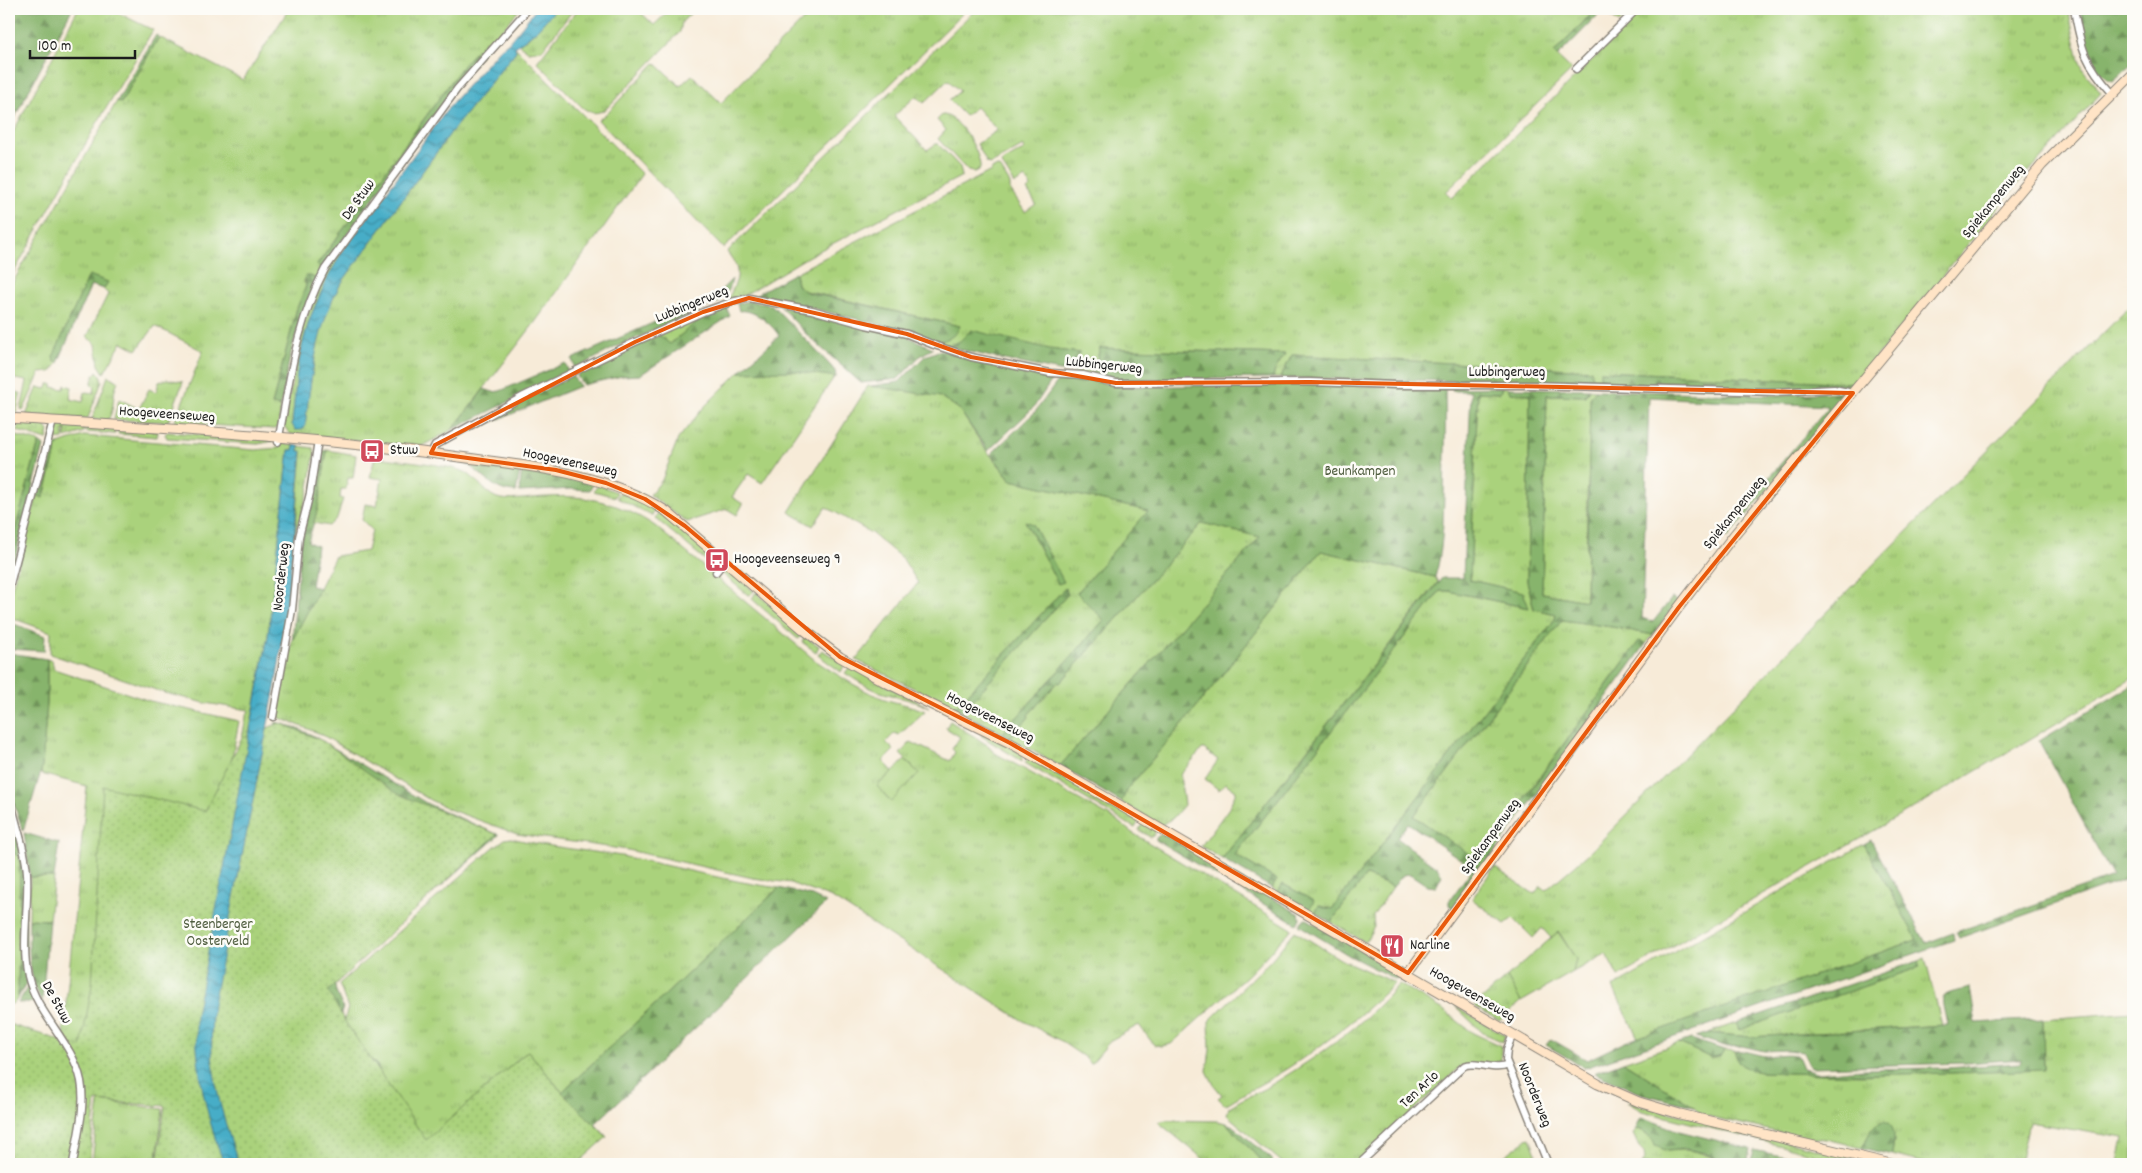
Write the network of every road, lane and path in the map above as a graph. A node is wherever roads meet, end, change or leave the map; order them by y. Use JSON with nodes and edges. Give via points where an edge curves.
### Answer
{"nodes":[{"id":1,"x":528,"y":9,"type":"edge"},
{"id":2,"x":1637,"y":9,"type":"edge"},
{"id":3,"x":2074,"y":9,"type":"edge"},
{"id":4,"x":1576,"y":69,"type":"dead end"},
{"id":5,"x":2133,"y":74,"type":"edge"},
{"id":6,"x":2113,"y":94,"type":"junction"},
{"id":7,"x":1853,"y":393,"type":"junction"},
{"id":8,"x":9,"y":418,"type":"edge"},
{"id":9,"x":53,"y":421,"type":"junction"},
{"id":10,"x":278,"y":439,"type":"junction"},
{"id":11,"x":318,"y":440,"type":"junction"},
{"id":12,"x":431,"y":453,"type":"junction"},
{"id":13,"x":725,"y":561,"type":"junction"},
{"id":14,"x":716,"y":572,"type":"dead end"},
{"id":15,"x":9,"y":588,"type":"edge"},
{"id":16,"x":273,"y":717,"type":"dead end"},
{"id":17,"x":9,"y":791,"type":"edge"},
{"id":18,"x":1408,"y":973,"type":"junction"},
{"id":19,"x":1513,"y":1034,"type":"junction"},
{"id":20,"x":1508,"y":1065,"type":"junction"},
{"id":21,"x":73,"y":1164,"type":"edge"},
{"id":22,"x":1359,"y":1164,"type":"edge"},
{"id":23,"x":1548,"y":1164,"type":"edge"},
{"id":24,"x":1891,"y":1164,"type":"edge"}],
"edges":[{"from":1,"to":10,"type":"street","name":"De Stuw","via":[[457,89],[325,270],[300,330]]},
{"from":2,"to":4,"type":"street"},
{"from":3,"to":6,"type":"street","via":[[2084,54],[2093,71]]},
{"from":5,"to":6,"type":"main road","name":"Spiekampenweg"},
{"from":6,"to":7,"type":"main road","name":"Spiekampenweg","via":[[2042,165]]},
{"from":7,"to":12,"type":"street","name":"Lubbingerweg","via":[[1834,389],[1774,392],[1533,385],[1116,383],[971,357],[907,334],[749,298],[703,312],[610,354],[435,445]]},
{"from":7,"to":18,"type":"main road","name":"Spiekampenweg","via":[[1679,606]]},
{"from":8,"to":9,"type":"main road","name":"Hoogeveenseweg"},
{"from":9,"to":10,"type":"main road","name":"Hoogeveenseweg"},
{"from":9,"to":15,"type":"street"},
{"from":10,"to":11,"type":"main road","name":"Hoogeveenseweg"},
{"from":11,"to":12,"type":"main road","name":"Hoogeveenseweg"},
{"from":11,"to":16,"type":"street","name":"Noorderweg","via":[[299,537],[292,610]]},
{"from":12,"to":13,"type":"main road","name":"Hoogeveenseweg","via":[[556,470],[620,488],[666,511]]},
{"from":13,"to":14,"type":"street"},
{"from":13,"to":18,"type":"main road","name":"Hoogeveenseweg","via":[[840,657],[1010,743]]},
{"from":17,"to":21,"type":"street","name":"De Stuw","via":[[26,864],[28,974],[38,1001],[75,1062],[81,1081],[82,1105]]},
{"from":18,"to":19,"type":"main road","name":"Hoogeveenseweg"},
{"from":19,"to":20,"type":"street","name":"Noorderweg","via":[[1506,1052]]},
{"from":19,"to":24,"type":"main road","name":"Hoogeveenseweg","via":[[1598,1084],[1639,1102]]},
{"from":20,"to":22,"type":"street","name":"Ten Arlo","via":[[1498,1069],[1467,1065]]},
{"from":20,"to":23,"type":"street","name":"Noorderweg"}]}
